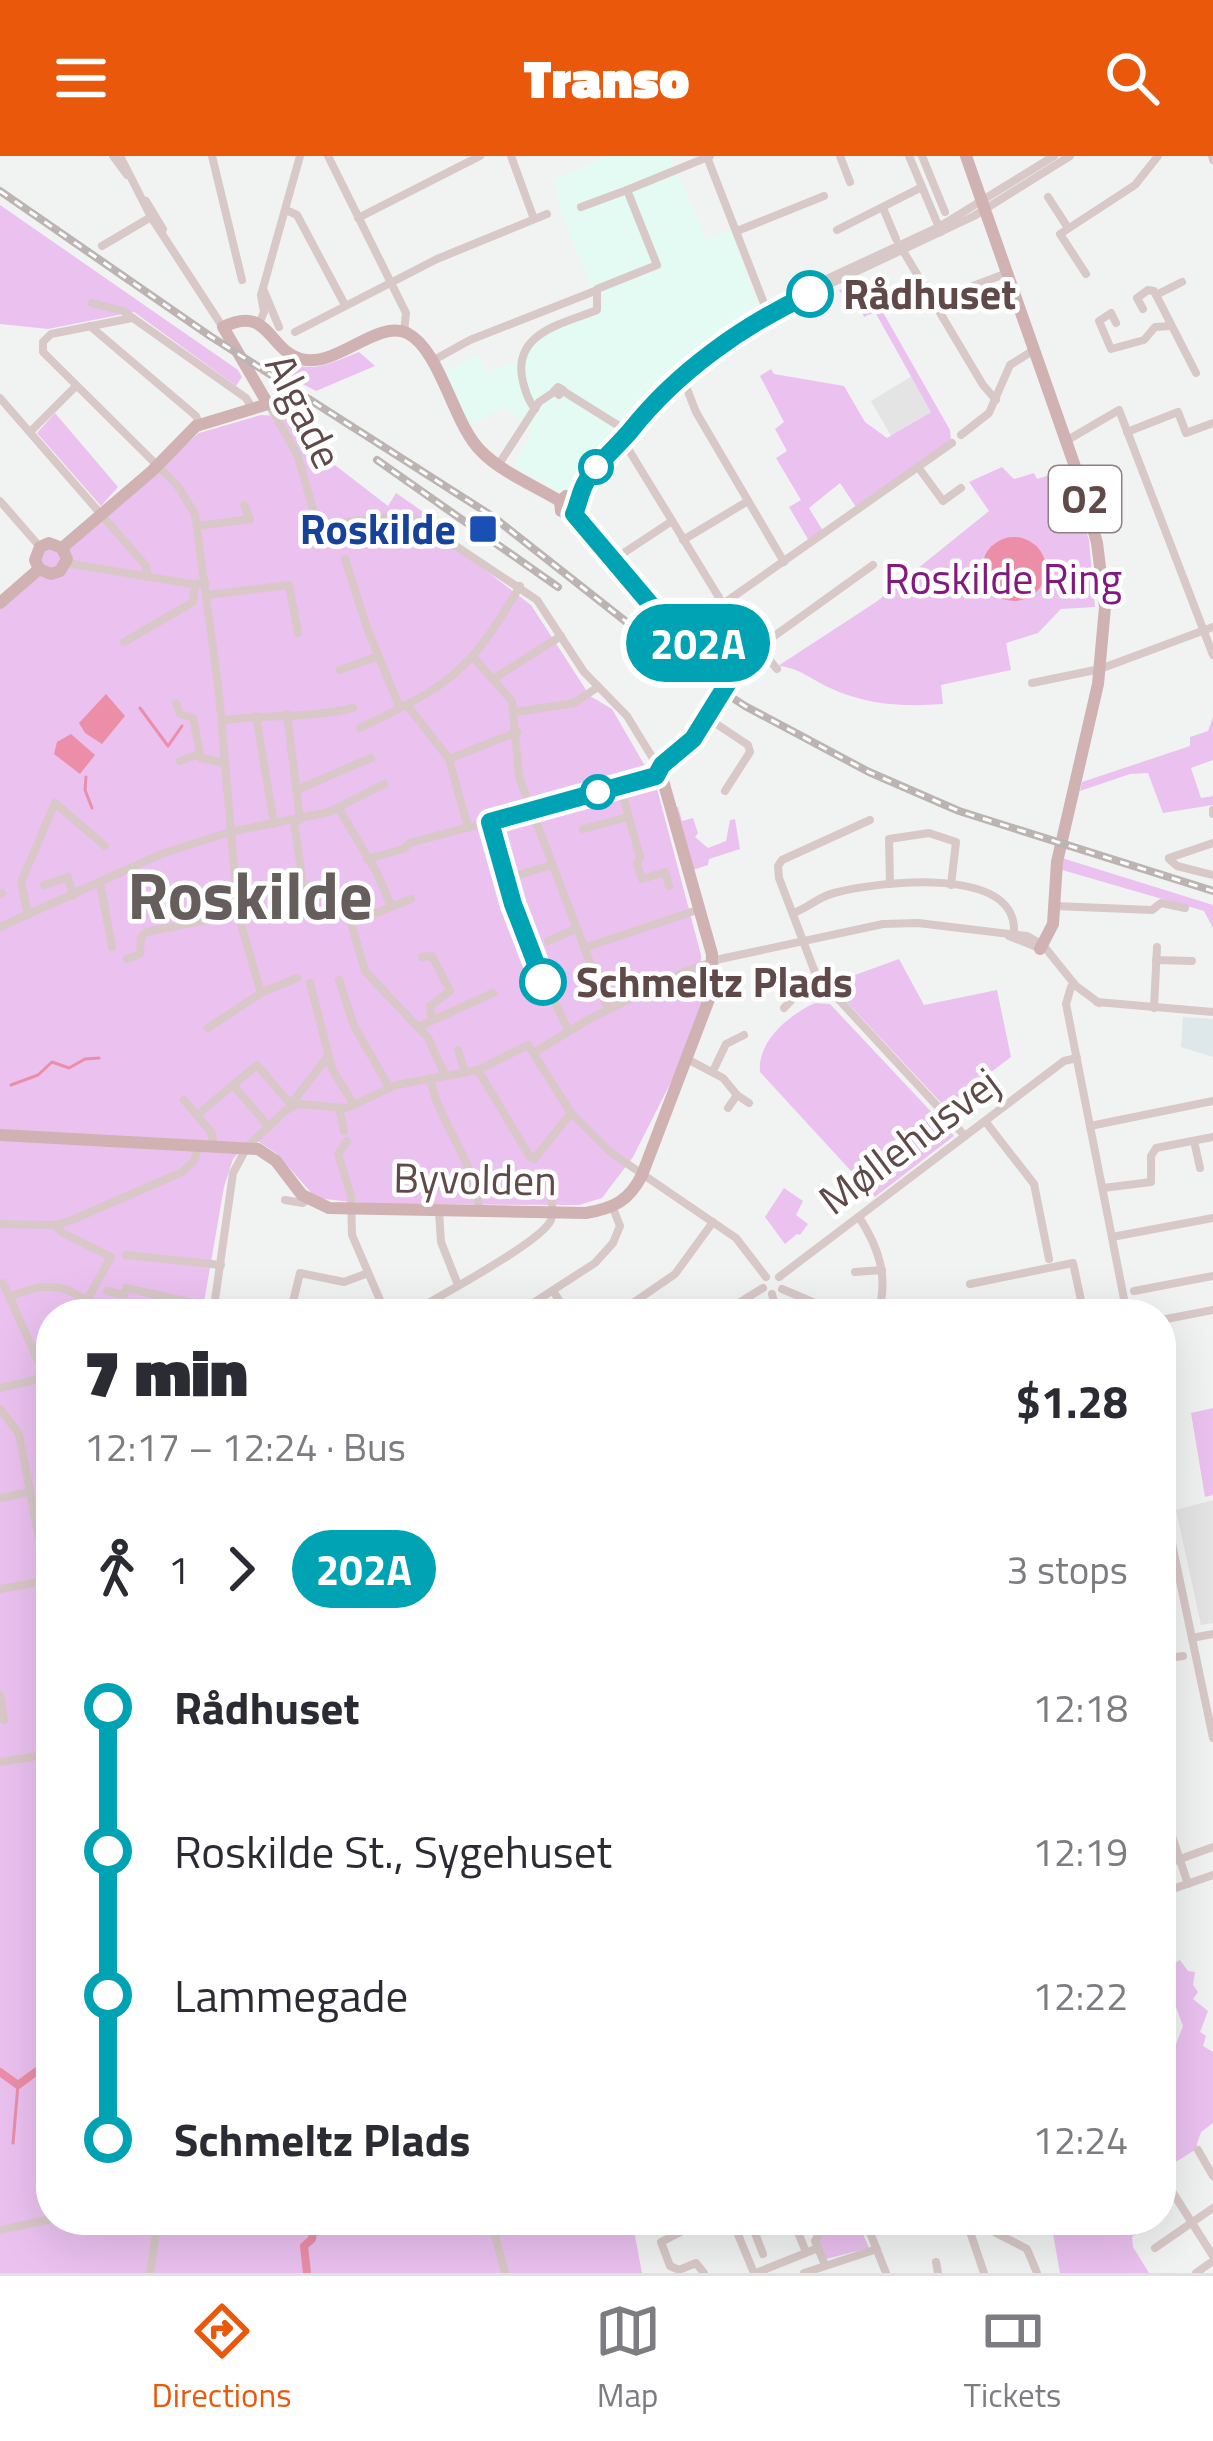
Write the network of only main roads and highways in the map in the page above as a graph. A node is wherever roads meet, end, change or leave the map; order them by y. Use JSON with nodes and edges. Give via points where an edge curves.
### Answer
{"nodes":[{"id":1,"x":963,"y":156,"type":"edge"},
{"id":2,"x":62,"y":548,"type":"junction"},
{"id":3,"x":39,"y":569,"type":"junction"},
{"id":4,"x":0,"y":603,"type":"edge"},
{"id":5,"x":729,"y":681,"type":"dead end"},
{"id":6,"x":713,"y":708,"type":"tunnel mouth"},
{"id":7,"x":1041,"y":947,"type":"road end"},
{"id":8,"x":0,"y":1135,"type":"edge"}],
"edges":[{"from":1,"to":7,"type":"main road","number":"O2","via":[[1093,526],[1102,596],[1086,734],[1061,838],[1051,930]]},
{"from":2,"to":3,"type":"main road","via":[[40,547]]},
{"from":2,"to":3,"type":"main road","via":[[66,563],[56,574]]},
{"from":2,"to":5,"type":"main road","name":"Algade","via":[[200,424],[268,404],[223,327],[259,324],[310,361],[404,332],[418,341],[472,440],[570,503],[652,607],[723,664]]},
{"from":3,"to":4,"type":"main road"},
{"from":6,"to":8,"type":"main road","name":"Byvolden","via":[[660,770],[712,963],[710,1005],[654,1145],[605,1209],[351,1210],[308,1199],[268,1154],[247,1147]]}]}
